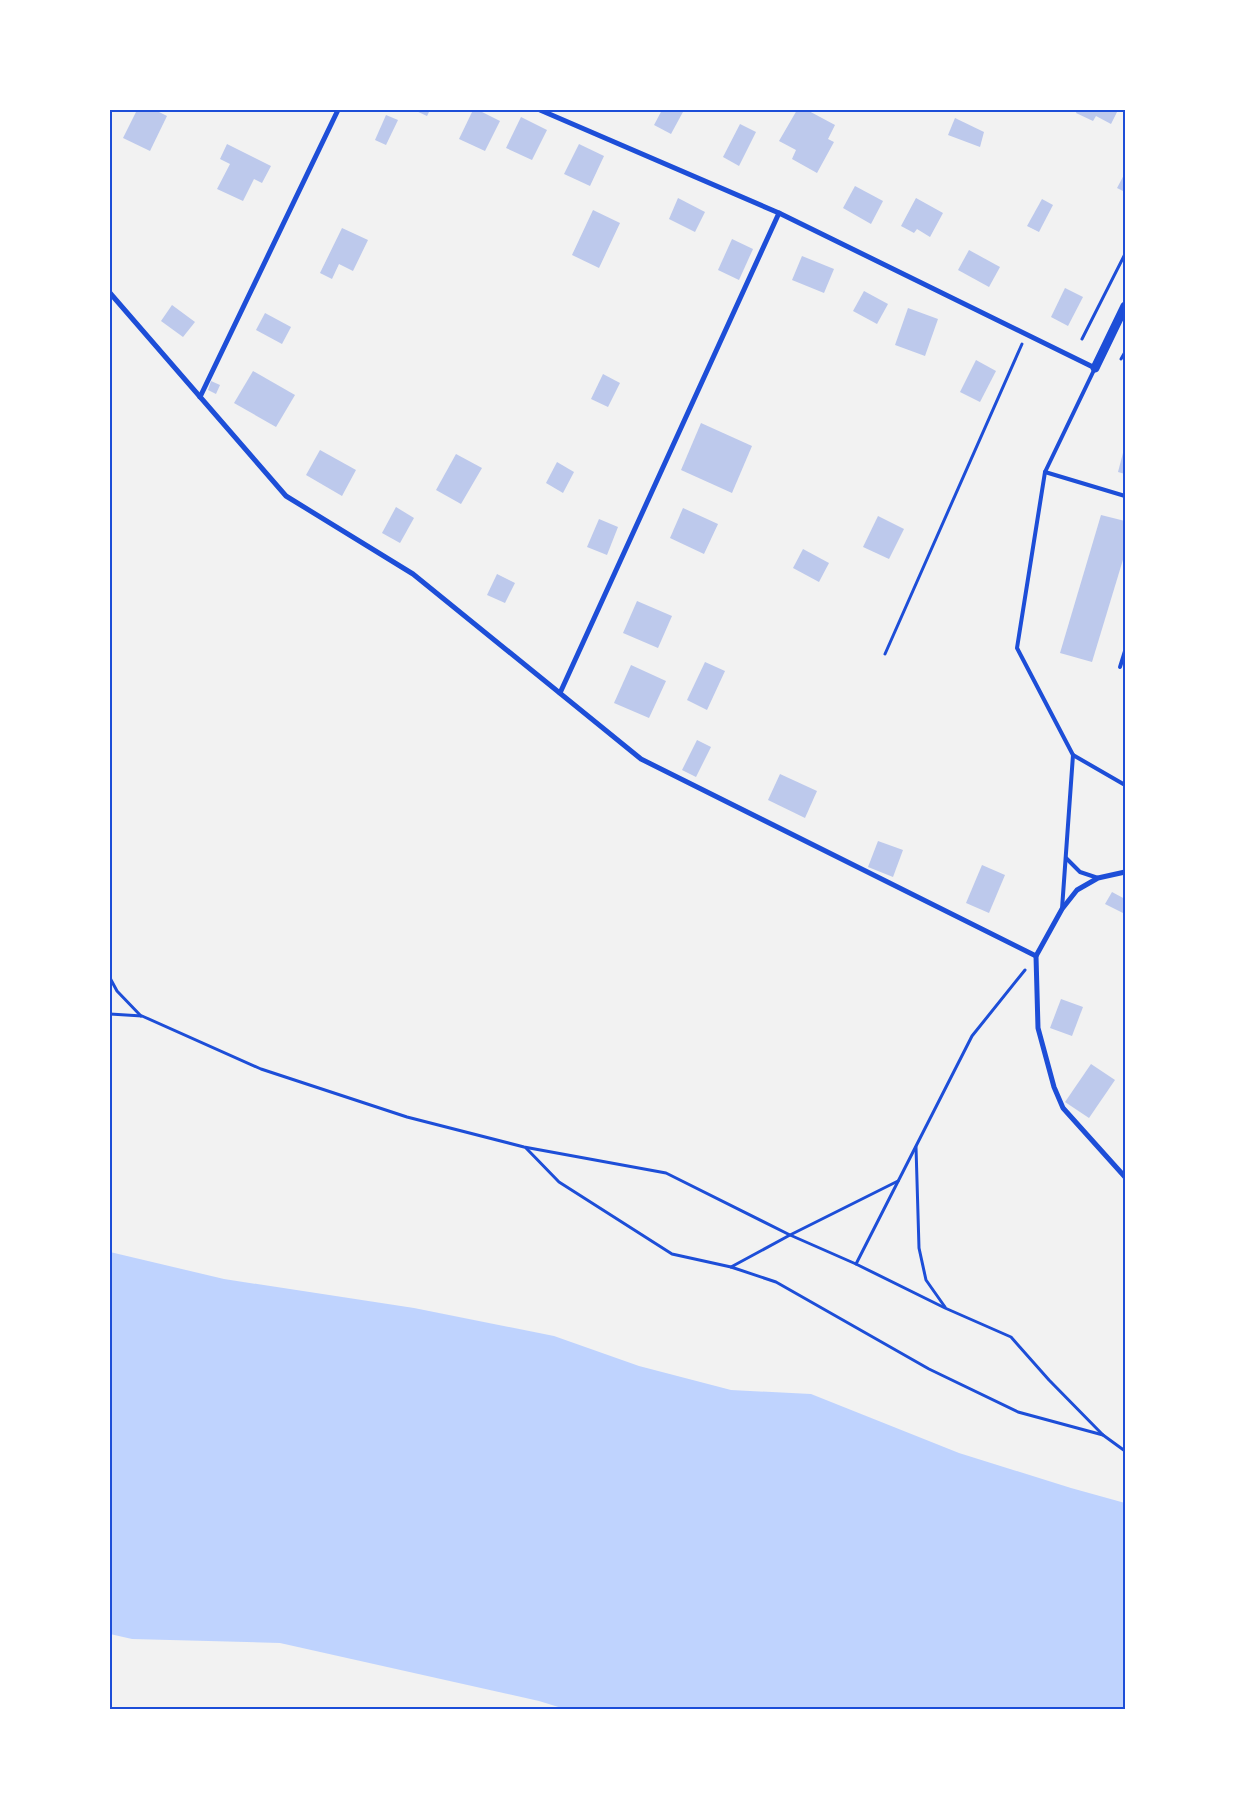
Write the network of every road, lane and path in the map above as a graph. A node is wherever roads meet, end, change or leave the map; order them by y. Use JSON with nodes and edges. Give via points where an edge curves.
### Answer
{"nodes":[{"id":1,"x":338,"y":110,"type":"edge"},
{"id":2,"x":540,"y":110,"type":"edge"},
{"id":3,"x":779,"y":213,"type":"junction"},
{"id":4,"x":1125,"y":254,"type":"edge"},
{"id":5,"x":110,"y":293,"type":"edge"},
{"id":6,"x":1125,"y":306,"type":"edge"},
{"id":7,"x":1026,"y":334,"type":"junction"},
{"id":8,"x":1082,"y":339,"type":"dead end"},
{"id":9,"x":1125,"y":352,"type":"edge"},
{"id":10,"x":1121,"y":360,"type":"dead end"},
{"id":11,"x":1095,"y":368,"type":"junction"},
{"id":12,"x":200,"y":397,"type":"junction"},
{"id":13,"x":1045,"y":472,"type":"junction"},
{"id":14,"x":1125,"y":496,"type":"edge"},
{"id":15,"x":1125,"y":652,"type":"edge"},
{"id":16,"x":885,"y":654,"type":"dead end"},
{"id":17,"x":1120,"y":667,"type":"dead end"},
{"id":18,"x":560,"y":693,"type":"junction"},
{"id":19,"x":1073,"y":755,"type":"junction"},
{"id":20,"x":1125,"y":785,"type":"edge"},
{"id":21,"x":1066,"y":858,"type":"junction"},
{"id":22,"x":1125,"y":872,"type":"edge"},
{"id":23,"x":1098,"y":878,"type":"junction"},
{"id":24,"x":1062,"y":908,"type":"junction"},
{"id":25,"x":1036,"y":956,"type":"junction"},
{"id":26,"x":110,"y":978,"type":"edge"},
{"id":27,"x":110,"y":1014,"type":"edge"},
{"id":28,"x":142,"y":1016,"type":"junction"},
{"id":29,"x":524,"y":1147,"type":"junction"},
{"id":30,"x":916,"y":1147,"type":"junction"},
{"id":31,"x":1125,"y":1177,"type":"edge"},
{"id":32,"x":899,"y":1181,"type":"junction"},
{"id":33,"x":790,"y":1236,"type":"junction"},
{"id":34,"x":856,"y":1264,"type":"junction"},
{"id":35,"x":731,"y":1267,"type":"junction"},
{"id":36,"x":945,"y":1308,"type":"junction"},
{"id":37,"x":1103,"y":1435,"type":"junction"},
{"id":38,"x":1125,"y":1450,"type":"edge"}],
"edges":[{"from":1,"to":12,"type":"street"},
{"from":2,"to":3,"type":"street"},
{"from":3,"to":7,"type":"street"},
{"from":3,"to":18,"type":"street"},
{"from":4,"to":8,"type":"path"},
{"from":5,"to":12,"type":"street"},
{"from":6,"to":11,"type":"street"},
{"from":7,"to":11,"type":"street"},
{"from":7,"to":16,"type":"path"},
{"from":9,"to":10,"type":"path"},
{"from":11,"to":13,"type":"lane"},
{"from":12,"to":18,"type":"street","via":[[286,496],[413,574]]},
{"from":13,"to":14,"type":"lane"},
{"from":13,"to":19,"type":"lane","via":[[1018,648]]},
{"from":15,"to":17,"type":"lane"},
{"from":18,"to":25,"type":"street","via":[[640,759]]},
{"from":19,"to":20,"type":"lane"},
{"from":19,"to":21,"type":"lane"},
{"from":21,"to":23,"type":"lane","via":[[1080,872]]},
{"from":21,"to":24,"type":"lane"},
{"from":22,"to":23,"type":"street"},
{"from":23,"to":24,"type":"street","via":[[1077,890]]},
{"from":24,"to":25,"type":"street"},
{"from":25,"to":30,"type":"path","via":[[972,1036]]},
{"from":25,"to":31,"type":"street","via":[[1038,1028],[1054,1087],[1063,1108]]},
{"from":26,"to":28,"type":"path","via":[[117,991]]},
{"from":27,"to":28,"type":"path"},
{"from":28,"to":29,"type":"path","via":[[261,1068],[407,1117]]},
{"from":29,"to":33,"type":"path","via":[[666,1173]]},
{"from":29,"to":35,"type":"path","via":[[559,1182],[672,1254]]},
{"from":30,"to":32,"type":"path"},
{"from":30,"to":36,"type":"path","via":[[919,1248],[926,1280]]},
{"from":32,"to":33,"type":"path"},
{"from":32,"to":34,"type":"path"},
{"from":33,"to":34,"type":"path"},
{"from":33,"to":35,"type":"path"},
{"from":34,"to":36,"type":"path"},
{"from":35,"to":37,"type":"path","via":[[776,1282],[929,1369],[1018,1412]]},
{"from":36,"to":37,"type":"path","via":[[1011,1337]]},
{"from":37,"to":38,"type":"path"}]}
